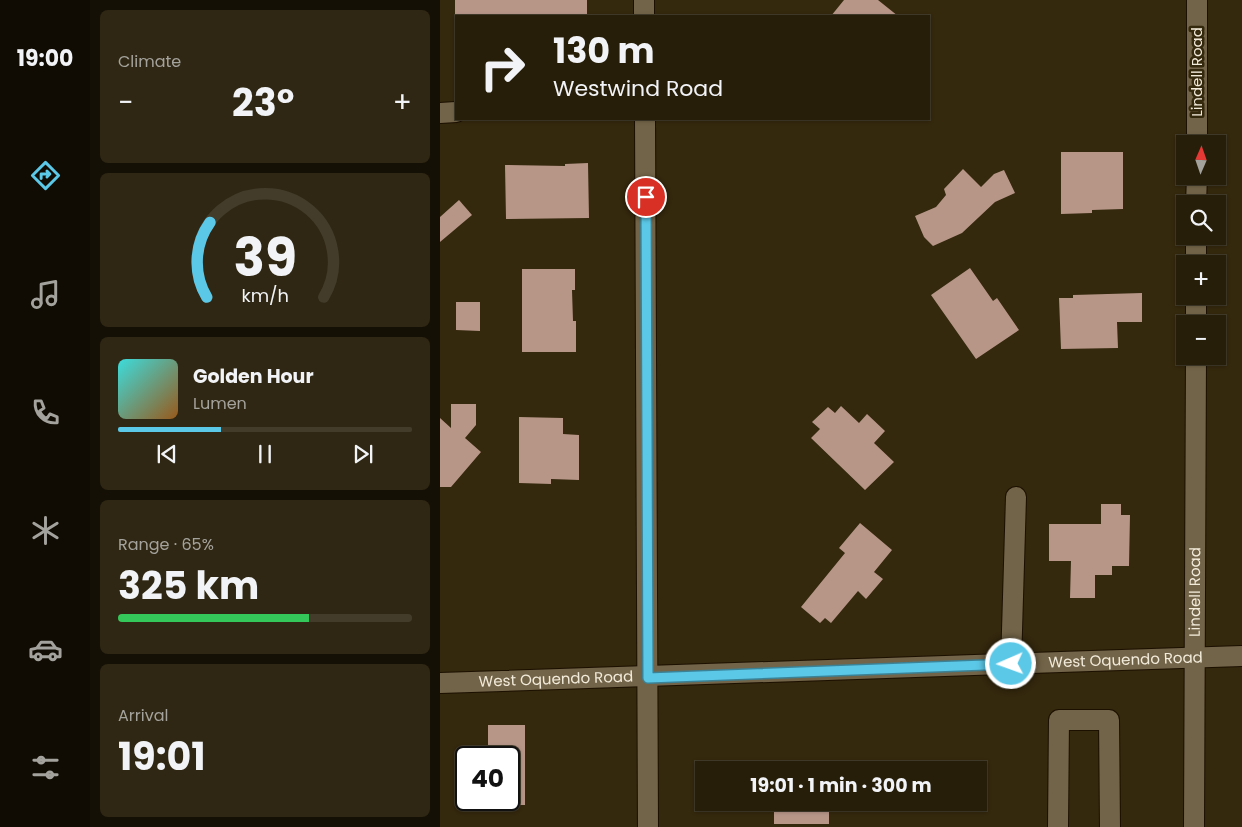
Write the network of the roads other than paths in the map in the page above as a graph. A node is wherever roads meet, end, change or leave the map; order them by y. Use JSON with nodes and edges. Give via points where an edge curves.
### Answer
{"nodes":[{"id":1,"x":644,"y":0,"type":"edge"},
{"id":2,"x":1197,"y":0,"type":"edge"},
{"id":3,"x":644,"y":15,"type":"edge"},
{"id":4,"x":455,"y":112,"type":"edge"},
{"id":5,"x":440,"y":113,"type":"edge"},
{"id":6,"x":645,"y":120,"type":"edge"},
{"id":7,"x":1197,"y":135,"type":"edge"},
{"id":8,"x":1196,"y":365,"type":"edge"},
{"id":9,"x":1016,"y":497,"type":"dead end"},
{"id":10,"x":1242,"y":656,"type":"edge"},
{"id":11,"x":1196,"y":657,"type":"junction"},
{"id":12,"x":1011,"y":664,"type":"junction"},
{"id":13,"x":648,"y":678,"type":"junction"},
{"id":14,"x":440,"y":683,"type":"edge"},
{"id":15,"x":648,"y":827,"type":"edge"},
{"id":16,"x":1058,"y":827,"type":"edge"},
{"id":17,"x":1110,"y":827,"type":"edge"},
{"id":18,"x":1194,"y":827,"type":"edge"}],
"edges":[{"from":1,"to":3,"type":"street"},
{"from":2,"to":7,"type":"street","name":"Lindell Road"},
{"from":4,"to":5,"type":"street"},
{"from":6,"to":13,"type":"street"},
{"from":8,"to":11,"type":"street","name":"Lindell Road"},
{"from":9,"to":12,"type":"street"},
{"from":10,"to":11,"type":"street","name":"West Oquendo Road"},
{"from":11,"to":12,"type":"street","name":"West Oquendo Road"},
{"from":11,"to":18,"type":"street","name":"Lindell Road"},
{"from":12,"to":13,"type":"street","name":"West Oquendo Road"},
{"from":13,"to":14,"type":"street","name":"West Oquendo Road"},
{"from":13,"to":15,"type":"street"},
{"from":16,"to":17,"type":"street","via":[[1059,720],[1109,720]]}]}
